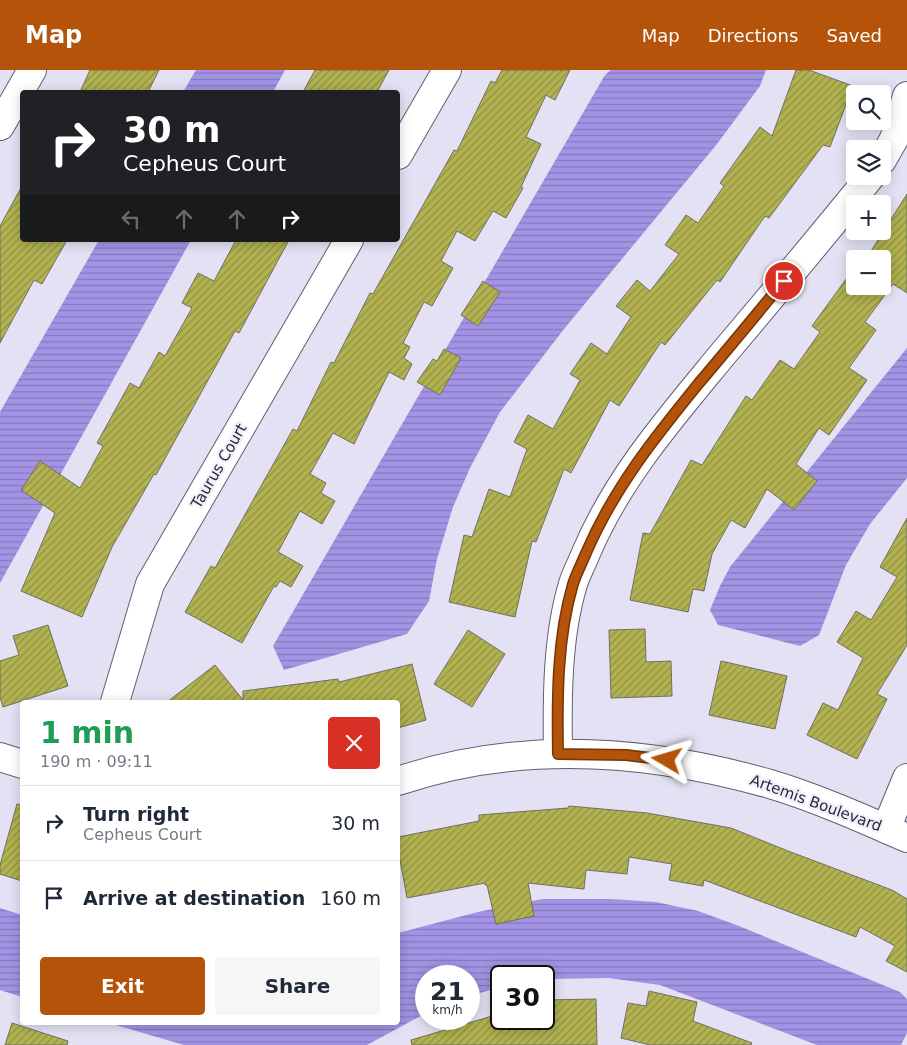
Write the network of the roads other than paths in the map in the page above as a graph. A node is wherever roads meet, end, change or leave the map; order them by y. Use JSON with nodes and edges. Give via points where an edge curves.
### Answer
{"nodes":[{"id":1,"x":32,"y":70,"type":"edge"},
{"id":2,"x":447,"y":70,"type":"edge"},
{"id":3,"x":21,"y":90,"type":"edge"},
{"id":4,"x":20,"y":91,"type":"edge"},
{"id":5,"x":907,"y":96,"type":"edge"},
{"id":6,"x":0,"y":126,"type":"edge"},
{"id":7,"x":891,"y":144,"type":"edge"},
{"id":8,"x":400,"y":152,"type":"edge"},
{"id":9,"x":864,"y":185,"type":"edge"},
{"id":10,"x":348,"y":242,"type":"edge"},
{"id":11,"x":116,"y":700,"type":"edge"},
{"id":12,"x":558,"y":754,"type":"junction"},
{"id":13,"x":0,"y":757,"type":"edge"},
{"id":14,"x":20,"y":763,"type":"edge"},
{"id":15,"x":907,"y":778,"type":"edge"},
{"id":16,"x":400,"y":780,"type":"edge"},
{"id":17,"x":897,"y":833,"type":"edge"}],
"edges":[{"from":1,"to":3,"type":"street"},
{"from":2,"to":8,"type":"street"},
{"from":4,"to":6,"type":"street"},
{"from":5,"to":7,"type":"street"},
{"from":9,"to":12,"type":"street","via":[[660,431],[625,479],[595,533],[574,583],[566,613],[557,715]]},
{"from":10,"to":11,"type":"street","name":"Taurus Court","via":[[150,584]]},
{"from":12,"to":16,"type":"street","name":"Artemis Boulevard","via":[[508,756]]},
{"from":12,"to":17,"type":"street","name":"Artemis Boulevard","via":[[626,755],[712,769],[779,788]]},
{"from":13,"to":14,"type":"street"},
{"from":15,"to":17,"type":"street"}]}
